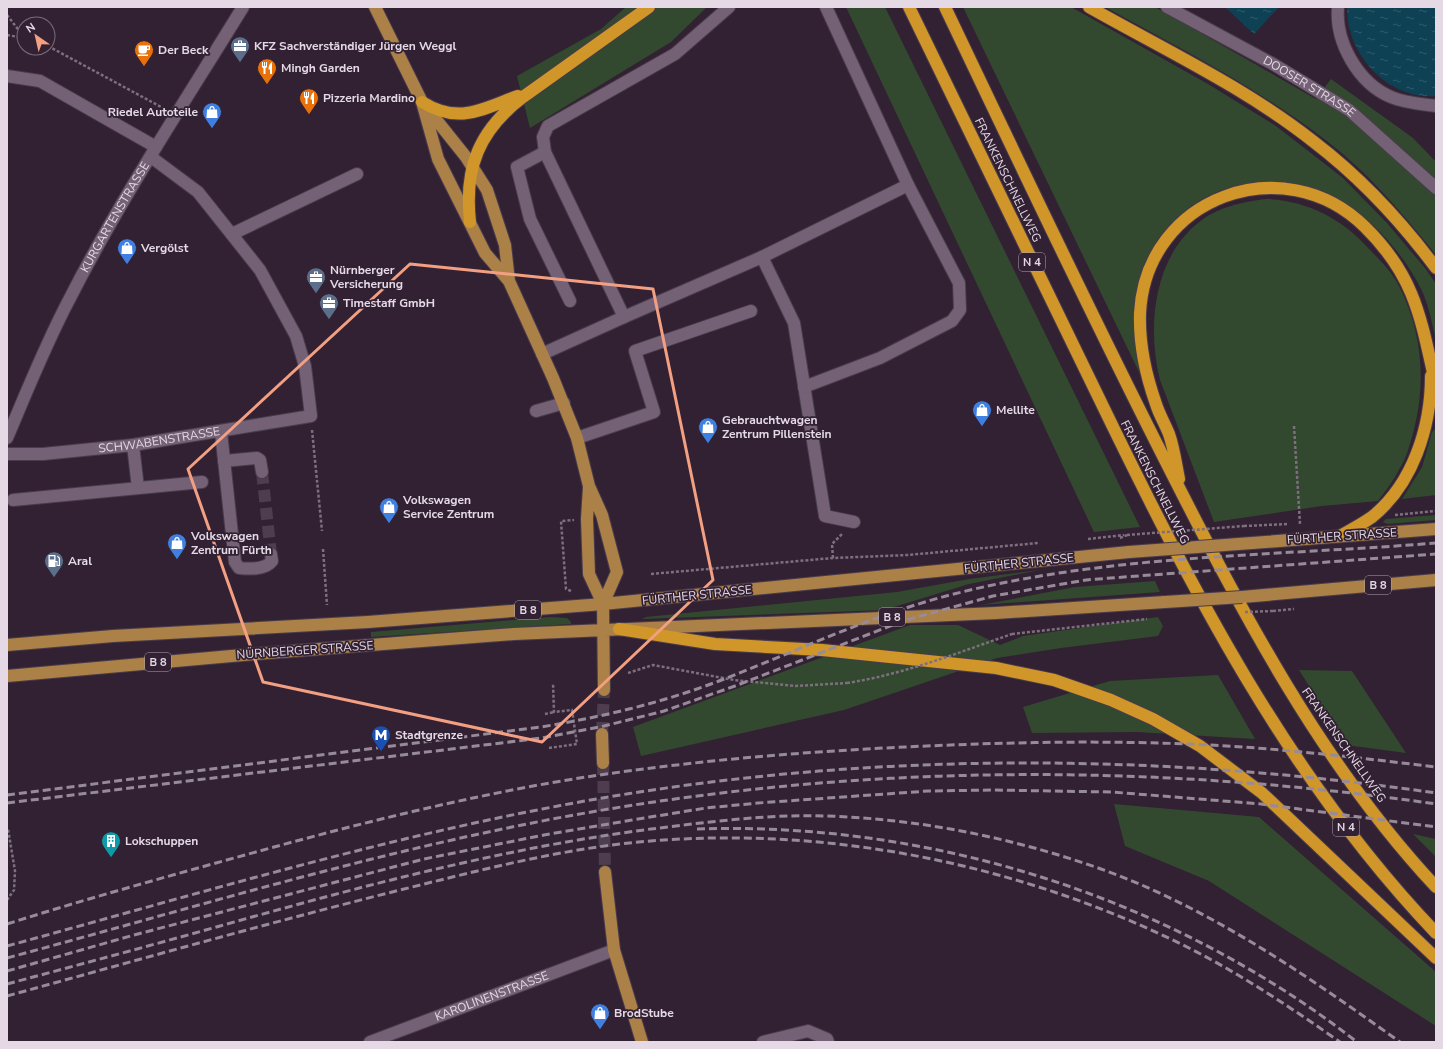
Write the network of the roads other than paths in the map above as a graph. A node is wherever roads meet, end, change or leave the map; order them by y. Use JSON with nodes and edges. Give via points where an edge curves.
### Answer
{"nodes":[{"id":1,"x":243,"y":7,"type":"edge"},
{"id":2,"x":375,"y":7,"type":"edge"},
{"id":3,"x":649,"y":7,"type":"edge"},
{"id":4,"x":729,"y":7,"type":"edge"},
{"id":5,"x":826,"y":7,"type":"edge"},
{"id":6,"x":909,"y":7,"type":"edge"},
{"id":7,"x":945,"y":7,"type":"edge"},
{"id":8,"x":1089,"y":7,"type":"edge"},
{"id":9,"x":1167,"y":7,"type":"edge"},
{"id":10,"x":1338,"y":7,"type":"edge"},
{"id":11,"x":7,"y":76,"type":"edge"},
{"id":12,"x":531,"y":91,"type":"junction"},
{"id":13,"x":422,"y":102,"type":"junction"},
{"id":14,"x":1436,"y":106,"type":"edge"},
{"id":15,"x":154,"y":152,"type":"junction"},
{"id":16,"x":545,"y":152,"type":"junction"},
{"id":17,"x":472,"y":165,"type":"junction"},
{"id":18,"x":357,"y":174,"type":"dead end"},
{"id":19,"x":908,"y":185,"type":"junction"},
{"id":20,"x":1436,"y":188,"type":"edge"},
{"id":21,"x":470,"y":222,"type":"junction"},
{"id":22,"x":232,"y":234,"type":"junction"},
{"id":23,"x":762,"y":257,"type":"junction"},
{"id":24,"x":1436,"y":268,"type":"edge"},
{"id":25,"x":509,"y":281,"type":"junction"},
{"id":26,"x":570,"y":301,"type":"dead end"},
{"id":27,"x":751,"y":311,"type":"dead end"},
{"id":28,"x":624,"y":318,"type":"junction"},
{"id":29,"x":542,"y":354,"type":"junction"},
{"id":30,"x":1430,"y":356,"type":"junction"},
{"id":31,"x":1436,"y":386,"type":"edge"},
{"id":32,"x":804,"y":387,"type":"junction"},
{"id":33,"x":564,"y":403,"type":"junction"},
{"id":34,"x":536,"y":411,"type":"dead end"},
{"id":35,"x":221,"y":432,"type":"junction"},
{"id":36,"x":7,"y":438,"type":"edge"},
{"id":37,"x":577,"y":438,"type":"junction"},
{"id":38,"x":133,"y":445,"type":"junction"},
{"id":39,"x":7,"y":454,"type":"edge"},
{"id":40,"x":224,"y":461,"type":"junction"},
{"id":41,"x":262,"y":472,"type":"tunnel mouth"},
{"id":42,"x":202,"y":482,"type":"dead end"},
{"id":43,"x":589,"y":486,"type":"junction"},
{"id":44,"x":138,"y":488,"type":"junction"},
{"id":45,"x":1184,"y":498,"type":"junction"},
{"id":46,"x":13,"y":500,"type":"dead end"},
{"id":47,"x":854,"y":522,"type":"dead end"},
{"id":48,"x":1436,"y":529,"type":"edge"},
{"id":49,"x":1340,"y":536,"type":"junction"},
{"id":50,"x":271,"y":554,"type":"tunnel mouth"},
{"id":51,"x":1436,"y":580,"type":"edge"},
{"id":52,"x":603,"y":604,"type":"junction"},
{"id":53,"x":619,"y":629,"type":"junction"},
{"id":54,"x":603,"y":630,"type":"junction"},
{"id":55,"x":7,"y":645,"type":"edge"},
{"id":56,"x":7,"y":676,"type":"edge"},
{"id":57,"x":604,"y":690,"type":"tunnel mouth"},
{"id":58,"x":602,"y":734,"type":"tunnel mouth"},
{"id":59,"x":603,"y":763,"type":"tunnel mouth"},
{"id":60,"x":605,"y":872,"type":"tunnel mouth"},
{"id":61,"x":1436,"y":887,"type":"edge"},
{"id":62,"x":1436,"y":933,"type":"edge"},
{"id":63,"x":614,"y":950,"type":"junction"},
{"id":64,"x":1436,"y":958,"type":"edge"},
{"id":65,"x":370,"y":1042,"type":"edge"},
{"id":66,"x":642,"y":1042,"type":"edge"},
{"id":67,"x":763,"y":1042,"type":"edge"},
{"id":68,"x":828,"y":1042,"type":"edge"}],
"edges":[{"from":1,"to":15,"type":"street","name":"KURGARTENSTRASSE"},
{"from":2,"to":13,"type":"main road"},
{"from":3,"to":12,"type":"highway"},
{"from":4,"to":16,"type":"street","via":[[675,54],[548,126],[543,137]]},
{"from":5,"to":19,"type":"street"},
{"from":6,"to":62,"type":"highway","name":"FRANKENSCHNELLWEG","number":"N 4","via":[[1122,448],[1229,652],[1286,744],[1332,810],[1377,867]]},
{"from":7,"to":45,"type":"highway","name":"FRANKENSCHNELLWEG","number":"N 4","via":[[1112,355]]},
{"from":8,"to":24,"type":"highway","via":[[1227,84],[1289,123],[1372,193]]},
{"from":9,"to":20,"type":"street","name":"DOOSER STRASSE","via":[[1273,64],[1349,110]]},
{"from":10,"to":14,"type":"street","via":[[1337,20],[1345,49],[1364,79],[1390,97]]},
{"from":11,"to":15,"type":"street","via":[[40,81]]},
{"from":12,"to":13,"type":"highway","via":[[464,114],[441,112]]},
{"from":12,"to":17,"type":"highway","via":[[493,124]]},
{"from":13,"to":17,"type":"main road"},
{"from":13,"to":21,"type":"main road","via":[[438,159]]},
{"from":15,"to":22,"type":"street","via":[[198,192]]},
{"from":15,"to":36,"type":"street","name":"KURGARTENSTRASSE","via":[[70,297]]},
{"from":16,"to":26,"type":"street","via":[[517,167],[530,219]]},
{"from":16,"to":28,"type":"street"},
{"from":17,"to":21,"type":"highway","via":[[468,192]]},
{"from":17,"to":25,"type":"main road","via":[[494,206],[505,245]]},
{"from":18,"to":22,"type":"street"},
{"from":19,"to":23,"type":"street"},
{"from":19,"to":32,"type":"street","via":[[959,283],[960,310],[952,321],[880,358]]},
{"from":21,"to":25,"type":"main road","via":[[485,253]]},
{"from":22,"to":35,"type":"street","name":"SCHWABENSTRASSE","via":[[260,270],[296,336],[305,366],[311,416]]},
{"from":23,"to":28,"type":"street"},
{"from":23,"to":32,"type":"street","via":[[794,323]]},
{"from":25,"to":29,"type":"main road"},
{"from":27,"to":37,"type":"street","via":[[635,351],[654,412]]},
{"from":28,"to":29,"type":"street"},
{"from":29,"to":33,"type":"main road"},
{"from":30,"to":31,"type":"highway"},
{"from":30,"to":45,"type":"highway","via":[[1417,304],[1403,275],[1382,245],[1347,211],[1309,193],[1268,188],[1242,191],[1220,198],[1197,211],[1166,238],[1155,256],[1143,292],[1140,314],[1146,369],[1156,404],[1169,435]]},
{"from":30,"to":49,"type":"highway","via":[[1428,412],[1420,444],[1410,469],[1397,489],[1372,517]]},
{"from":32,"to":47,"type":"street","via":[[825,516]]},
{"from":33,"to":34,"type":"street"},
{"from":33,"to":37,"type":"main road"},
{"from":35,"to":38,"type":"street","name":"SCHWABENSTRASSE"},
{"from":35,"to":40,"type":"street"},
{"from":37,"to":43,"type":"main road"},
{"from":38,"to":39,"type":"street","name":"SCHWABENSTRASSE","via":[[43,454]]},
{"from":38,"to":44,"type":"street"},
{"from":40,"to":41,"type":"street","via":[[257,458],[260,460]]},
{"from":40,"to":50,"type":"street","via":[[235,562],[239,568],[264,567],[272,561]]},
{"from":42,"to":44,"type":"street"},
{"from":43,"to":52,"type":"main road","via":[[589,574]]},
{"from":43,"to":52,"type":"main road","via":[[602,515],[617,572]]},
{"from":44,"to":46,"type":"street"},
{"from":45,"to":61,"type":"highway","name":"FRANKENSCHNELLWEG","number":"N 4","via":[[1232,590],[1297,703],[1380,820]]},
{"from":48,"to":49,"type":"main road","name":"FÜRTHER STRASSE","number":"B 8"},
{"from":49,"to":52,"type":"main road","name":"FÜRTHER STRASSE","number":"B 8","bridge":true,"via":[[1129,552]]},
{"from":51,"to":53,"type":"main road","number":"B 8","bridge":true,"via":[[1165,602],[988,613]]},
{"from":52,"to":54,"type":"main road"},
{"from":52,"to":55,"type":"main road","name":"NÜRNBERGER STRASSE","number":"B 8"},
{"from":53,"to":54,"type":"main road","number":"B 8"},
{"from":53,"to":64,"type":"highway","via":[[715,644],[904,657],[996,668],[1054,680],[1111,700],[1153,719],[1200,746],[1262,793]]},
{"from":54,"to":56,"type":"main road","name":"NÜRNBERGER STRASSE","number":"B 8","via":[[514,634],[254,654]]},
{"from":54,"to":57,"type":"main road"},
{"from":58,"to":59,"type":"main road"},
{"from":60,"to":63,"type":"main road"},
{"from":63,"to":65,"type":"street","name":"KAROLINENSTRASSE"},
{"from":63,"to":66,"type":"main road"},
{"from":67,"to":68,"type":"street","via":[[808,1031],[827,1039]]}]}
